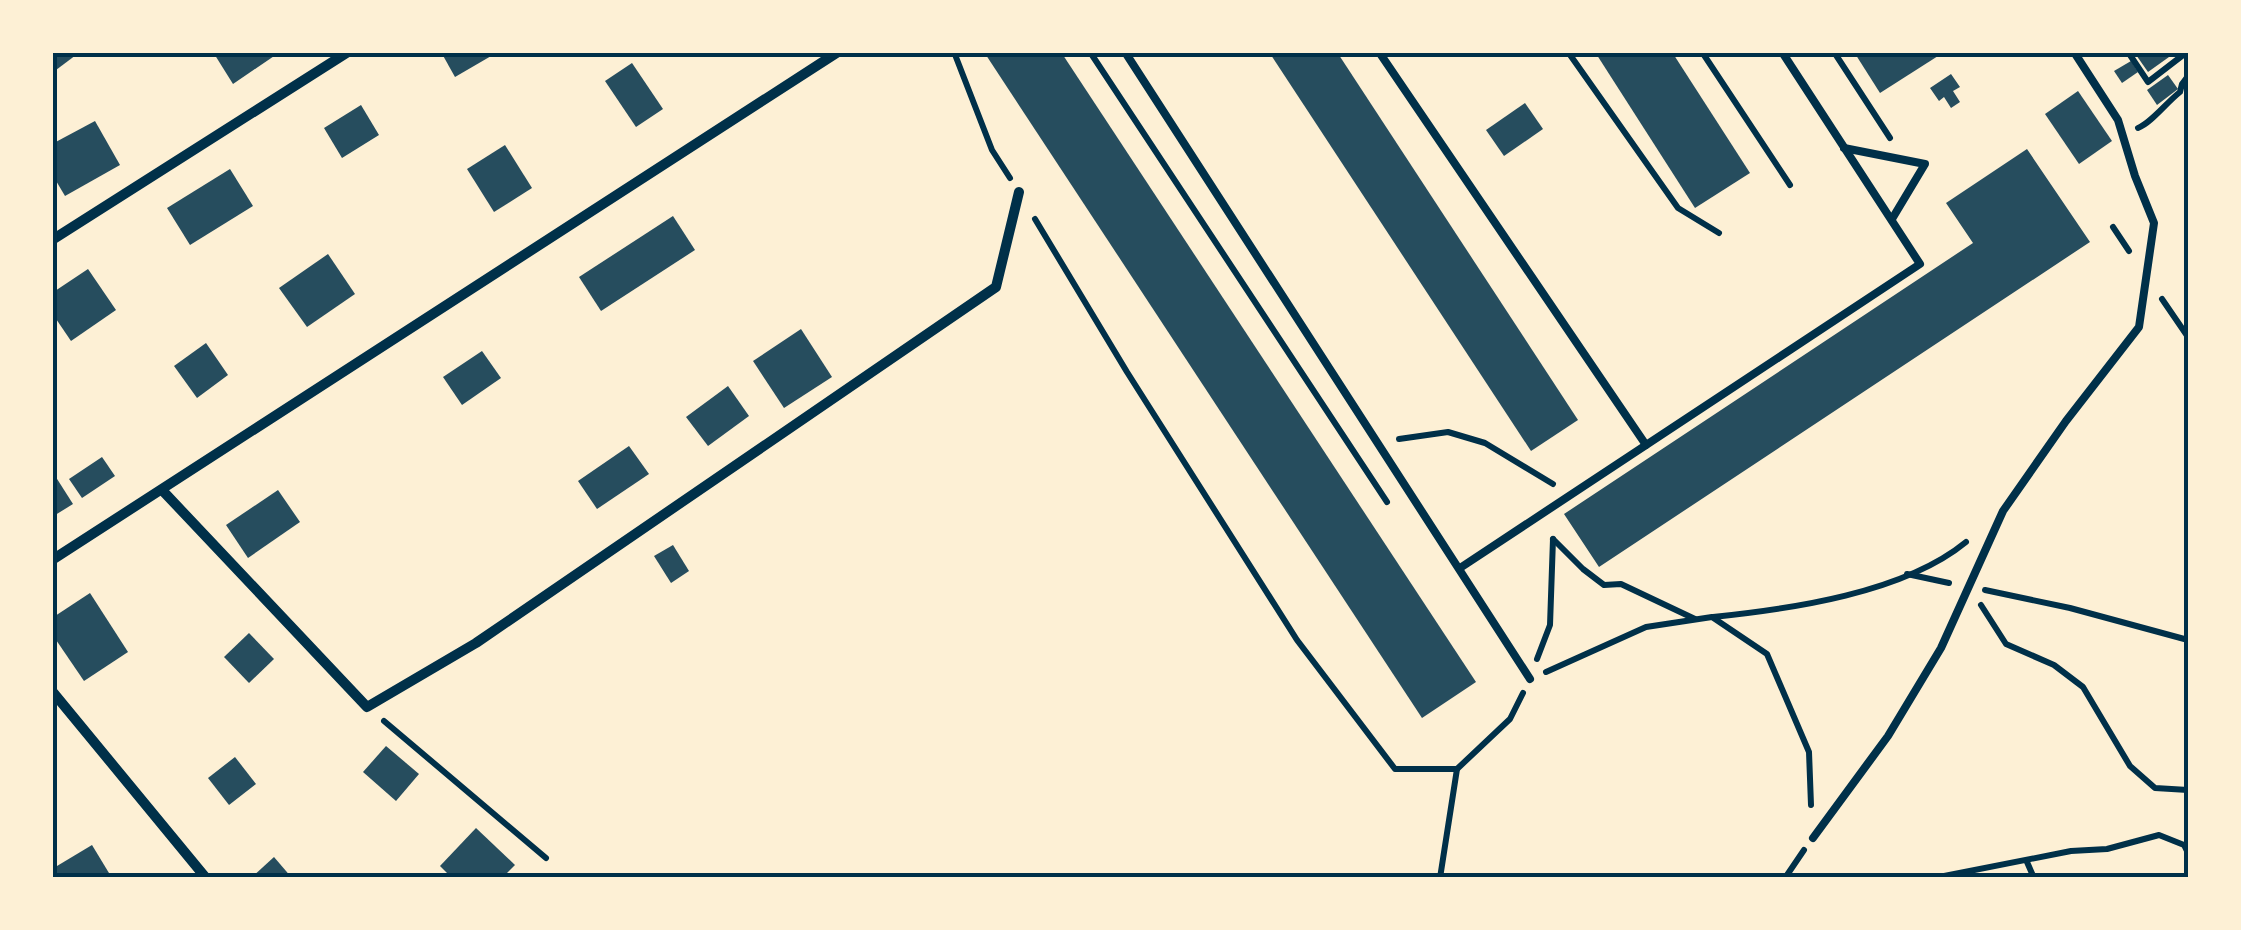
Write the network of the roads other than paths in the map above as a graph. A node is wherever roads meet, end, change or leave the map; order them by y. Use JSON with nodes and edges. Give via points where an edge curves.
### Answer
{"nodes":[{"id":1,"x":348,"y":52,"type":"edge"},
{"id":2,"x":838,"y":52,"type":"edge"},
{"id":3,"x":1125,"y":52,"type":"edge"},
{"id":4,"x":1379,"y":52,"type":"edge"},
{"id":5,"x":1782,"y":52,"type":"edge"},
{"id":6,"x":2074,"y":52,"type":"edge"},
{"id":7,"x":1844,"y":148,"type":"junction"},
{"id":8,"x":1020,"y":192,"type":"road end"},
{"id":9,"x":1892,"y":219,"type":"junction"},
{"id":10,"x":52,"y":240,"type":"edge"},
{"id":11,"x":1646,"y":445,"type":"junction"},
{"id":12,"x":162,"y":490,"type":"junction"},
{"id":13,"x":52,"y":560,"type":"edge"},
{"id":14,"x":1460,"y":568,"type":"junction"},
{"id":15,"x":1530,"y":679,"type":"road end"},
{"id":16,"x":52,"y":691,"type":"edge"},
{"id":17,"x":1813,"y":838,"type":"road end"},
{"id":18,"x":206,"y":878,"type":"edge"}],
"edges":[{"from":1,"to":10,"type":"street"},
{"from":2,"to":12,"type":"street"},
{"from":3,"to":14,"type":"lane"},
{"from":4,"to":11,"type":"lane"},
{"from":5,"to":7,"type":"lane"},
{"from":6,"to":17,"type":"lane","via":[[2118,120],[2154,222],[2140,327],[2002,511],[1941,648],[1888,736]]},
{"from":7,"to":9,"type":"lane"},
{"from":7,"to":9,"type":"lane","via":[[1925,164]]},
{"from":8,"to":12,"type":"street","via":[[996,287],[476,643],[368,707]]},
{"from":9,"to":11,"type":"lane","via":[[1920,264]]},
{"from":11,"to":14,"type":"lane"},
{"from":12,"to":13,"type":"street"},
{"from":14,"to":15,"type":"lane"},
{"from":16,"to":18,"type":"street"}]}
